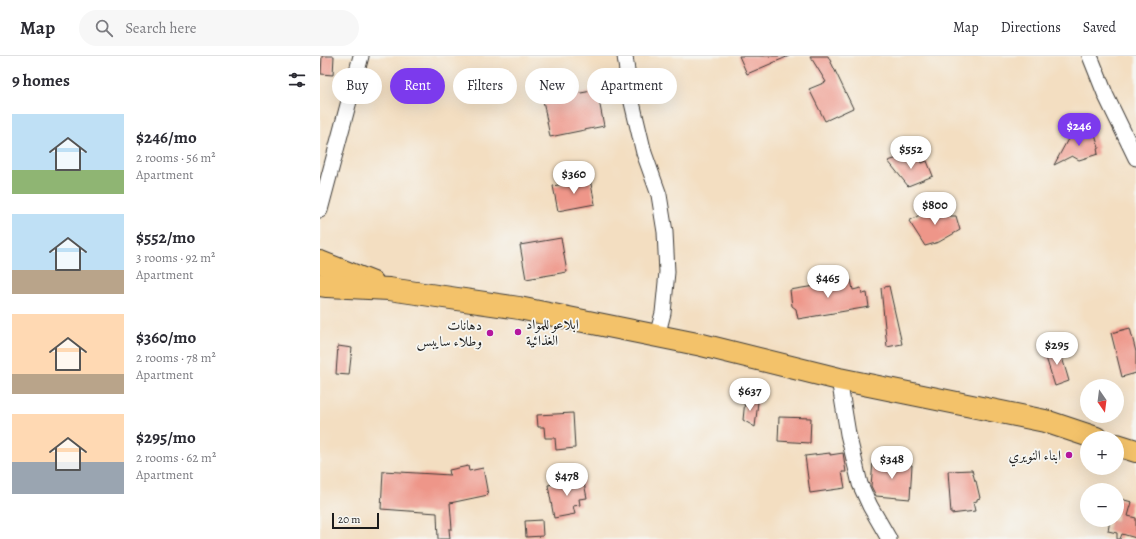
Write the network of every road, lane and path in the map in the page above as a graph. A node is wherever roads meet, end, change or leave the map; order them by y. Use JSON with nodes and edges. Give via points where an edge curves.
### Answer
{"nodes":[{"id":1,"x":361,"y":56,"type":"edge"},
{"id":2,"x":625,"y":56,"type":"edge"},
{"id":3,"x":1090,"y":56,"type":"edge"},
{"id":4,"x":1136,"y":158,"type":"edge"},
{"id":5,"x":320,"y":210,"type":"edge"},
{"id":6,"x":320,"y":262,"type":"edge"},
{"id":7,"x":322,"y":283,"type":"edge"},
{"id":8,"x":389,"y":289,"type":"junction"},
{"id":9,"x":657,"y":336,"type":"junction"},
{"id":10,"x":839,"y":379,"type":"junction"},
{"id":11,"x":1080,"y":433,"type":"edge"},
{"id":12,"x":1124,"y":447,"type":"edge"},
{"id":13,"x":1136,"y":451,"type":"edge"},
{"id":14,"x":889,"y":539,"type":"edge"}],
"edges":[{"from":1,"to":5,"type":"street"},
{"from":2,"to":9,"type":"street","via":[[630,94],[644,153],[659,195],[665,232],[667,272],[663,313]]},
{"from":3,"to":4,"type":"street"},
{"from":6,"to":8,"type":"main road"},
{"from":7,"to":8,"type":"main road"},
{"from":8,"to":9,"type":"main road","via":[[519,308]]},
{"from":9,"to":10,"type":"main road"},
{"from":10,"to":11,"type":"main road","via":[[1045,421]]},
{"from":10,"to":14,"type":"street","via":[[860,484]]},
{"from":12,"to":13,"type":"main road"}]}
